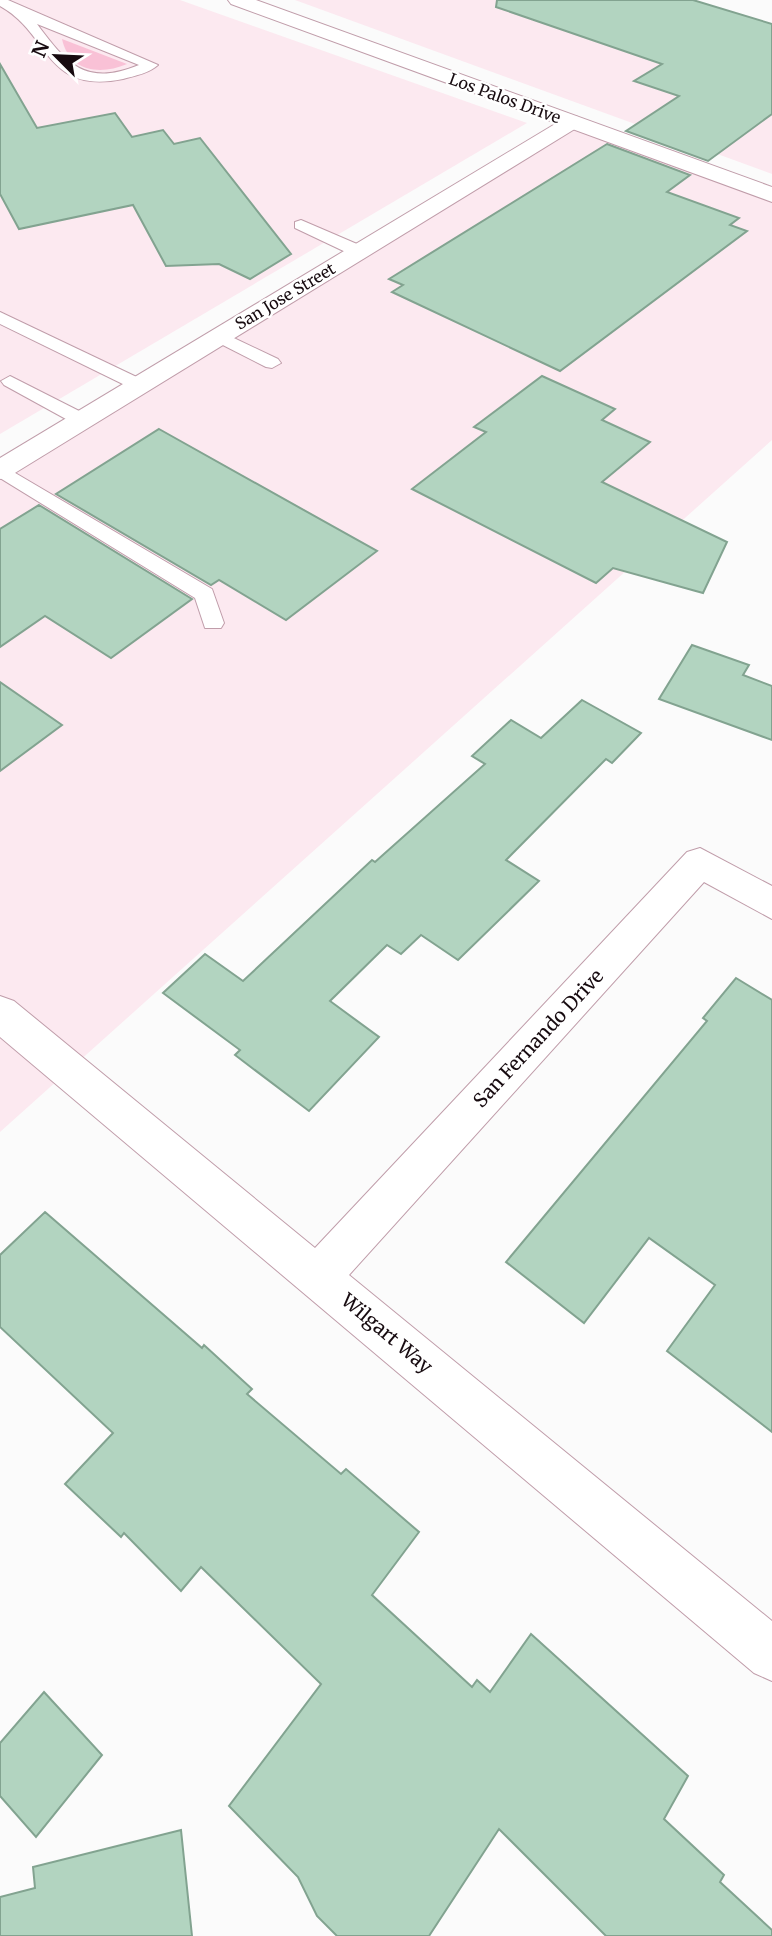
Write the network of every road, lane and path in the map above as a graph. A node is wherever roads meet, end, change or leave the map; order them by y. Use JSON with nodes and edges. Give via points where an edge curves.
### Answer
{"nodes":[{"id":1,"x":238,"y":0,"type":"edge"},
{"id":2,"x":0,"y":1,"type":"edge"},
{"id":3,"x":22,"y":13,"type":"junction"},
{"id":4,"x":570,"y":122,"type":"junction"},
{"id":5,"x":772,"y":194,"type":"edge"},
{"id":6,"x":301,"y":225,"type":"dead end"},
{"id":7,"x":358,"y":251,"type":"junction"},
{"id":8,"x":0,"y":317,"type":"edge"},
{"id":9,"x":219,"y":336,"type":"junction"},
{"id":10,"x":272,"y":363,"type":"dead end"},
{"id":11,"x":10,"y":380,"type":"dead end"},
{"id":12,"x":139,"y":385,"type":"junction"},
{"id":13,"x":82,"y":420,"type":"junction"},
{"id":14,"x":0,"y":470,"type":"edge"},
{"id":15,"x":213,"y":623,"type":"dead end"},
{"id":16,"x":772,"y":904,"type":"edge"},
{"id":17,"x":0,"y":1013,"type":"edge"},
{"id":18,"x":319,"y":1276,"type":"junction"},
{"id":19,"x":772,"y":1655,"type":"edge"}],
"edges":[{"from":1,"to":4,"type":"street","name":"Los Palos Drive"},
{"from":2,"to":3,"type":"lane"},
{"from":3,"to":3,"type":"lane","via":[[68,69],[113,78],[151,65]]},
{"from":4,"to":5,"type":"street","name":"Los Palos Drive"},
{"from":4,"to":7,"type":"street","name":"San Jose Street"},
{"from":6,"to":7,"type":"lane"},
{"from":7,"to":9,"type":"street","name":"San Jose Street"},
{"from":8,"to":12,"type":"lane"},
{"from":9,"to":10,"type":"lane"},
{"from":9,"to":12,"type":"street","name":"San Jose Street"},
{"from":11,"to":13,"type":"lane"},
{"from":12,"to":13,"type":"street","name":"San Jose Street"},
{"from":13,"to":14,"type":"street","name":"San Jose Street"},
{"from":14,"to":15,"type":"lane","via":[[205,594]]},
{"from":16,"to":18,"type":"street","name":"San Fernando Drive","via":[[701,862]]},
{"from":17,"to":18,"type":"street","name":"Wilgart Way"},
{"from":18,"to":19,"type":"street","name":"Wilgart Way"}]}
